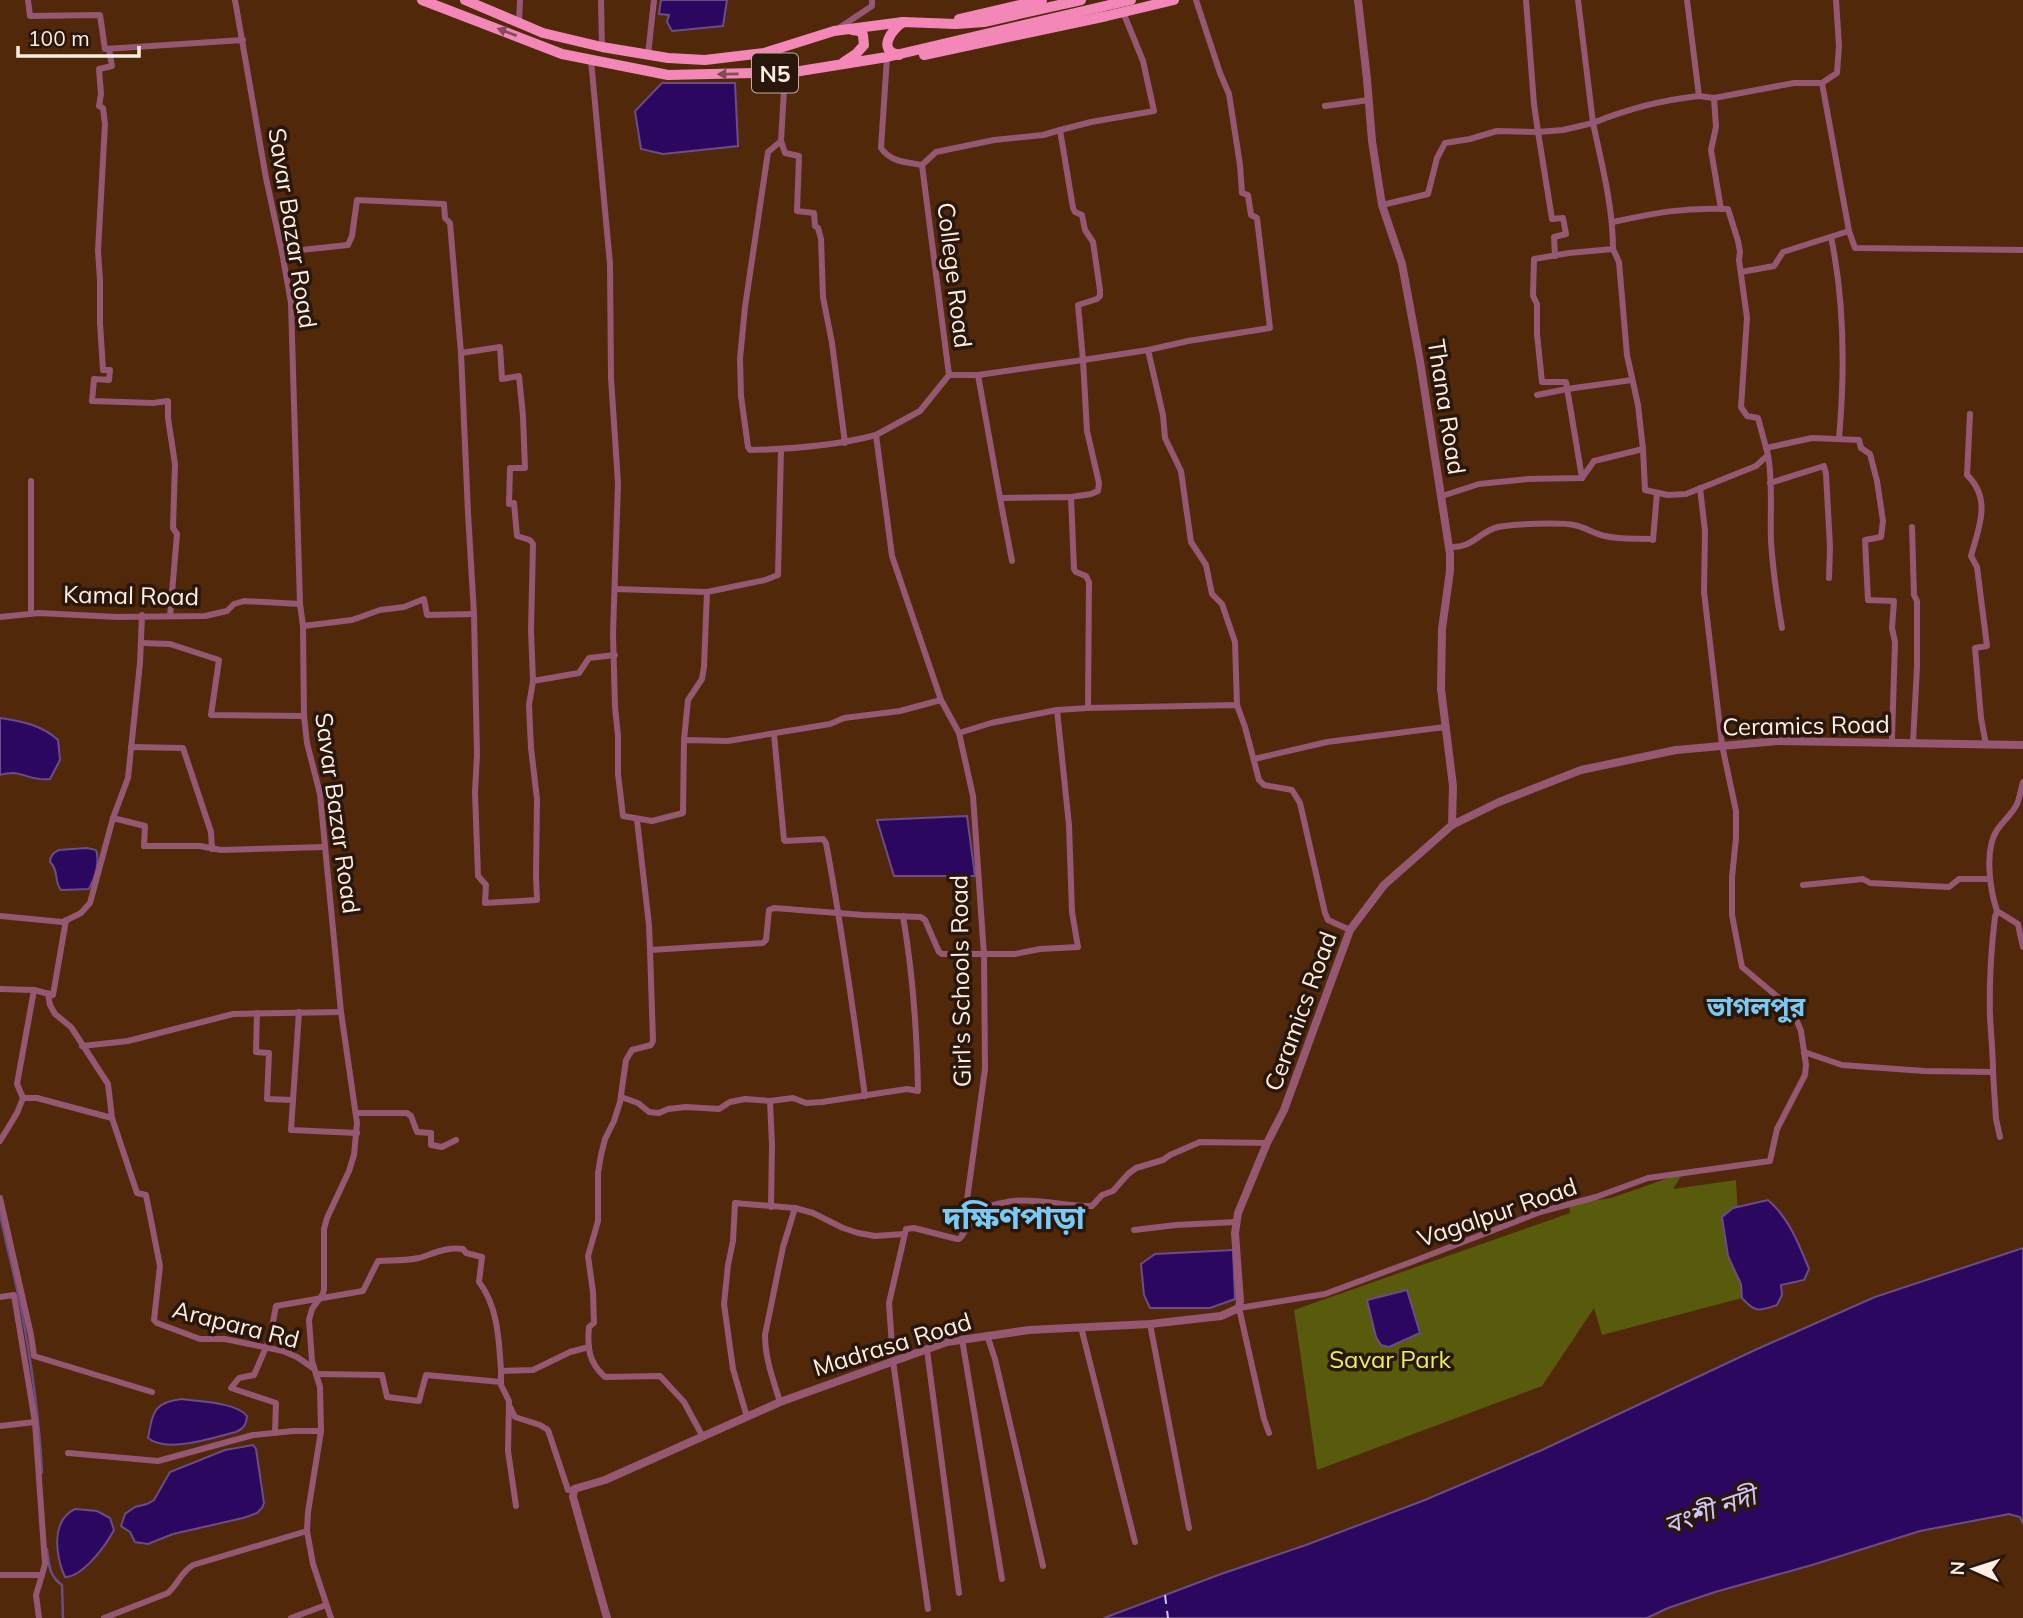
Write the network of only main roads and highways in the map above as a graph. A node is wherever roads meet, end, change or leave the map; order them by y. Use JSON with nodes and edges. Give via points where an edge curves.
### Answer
{"nodes":[{"id":1,"x":422,"y":0,"type":"edge"},
{"id":2,"x":1042,"y":0,"type":"edge"},
{"id":3,"x":1081,"y":0,"type":"edge"},
{"id":4,"x":1131,"y":0,"type":"edge"},
{"id":5,"x":1174,"y":0,"type":"edge"},
{"id":6,"x":473,"y":1,"type":"edge"},
{"id":7,"x":903,"y":22,"type":"junction"},
{"id":8,"x":939,"y":23,"type":"junction"},
{"id":9,"x":846,"y":29,"type":"junction"},
{"id":10,"x":903,"y":54,"type":"junction"},
{"id":11,"x":839,"y":65,"type":"junction"}],
"edges":[{"from":11,"to":1,"type":"highway","number":"N5","one_way":true,"via":[[785,73],[668,75],[562,54]]},
{"from":2,"to":8,"type":"highway"},
{"from":3,"to":8,"type":"highway","number":"N5","via":[[984,22]]},
{"from":4,"to":10,"type":"highway","number":"N5"},
{"from":5,"to":10,"type":"highway","via":[[929,55]]},
{"from":6,"to":9,"type":"highway","number":"N5","via":[[543,33],[648,55],[705,60],[780,49]]},
{"from":7,"to":8,"type":"highway","number":"N5"},
{"from":7,"to":9,"type":"highway","number":"N5"},
{"from":7,"to":10,"type":"highway","via":[[888,39],[893,53]]},
{"from":9,"to":11,"type":"highway","via":[[860,31],[864,45]]},
{"from":10,"to":11,"type":"highway","number":"N5"}]}
